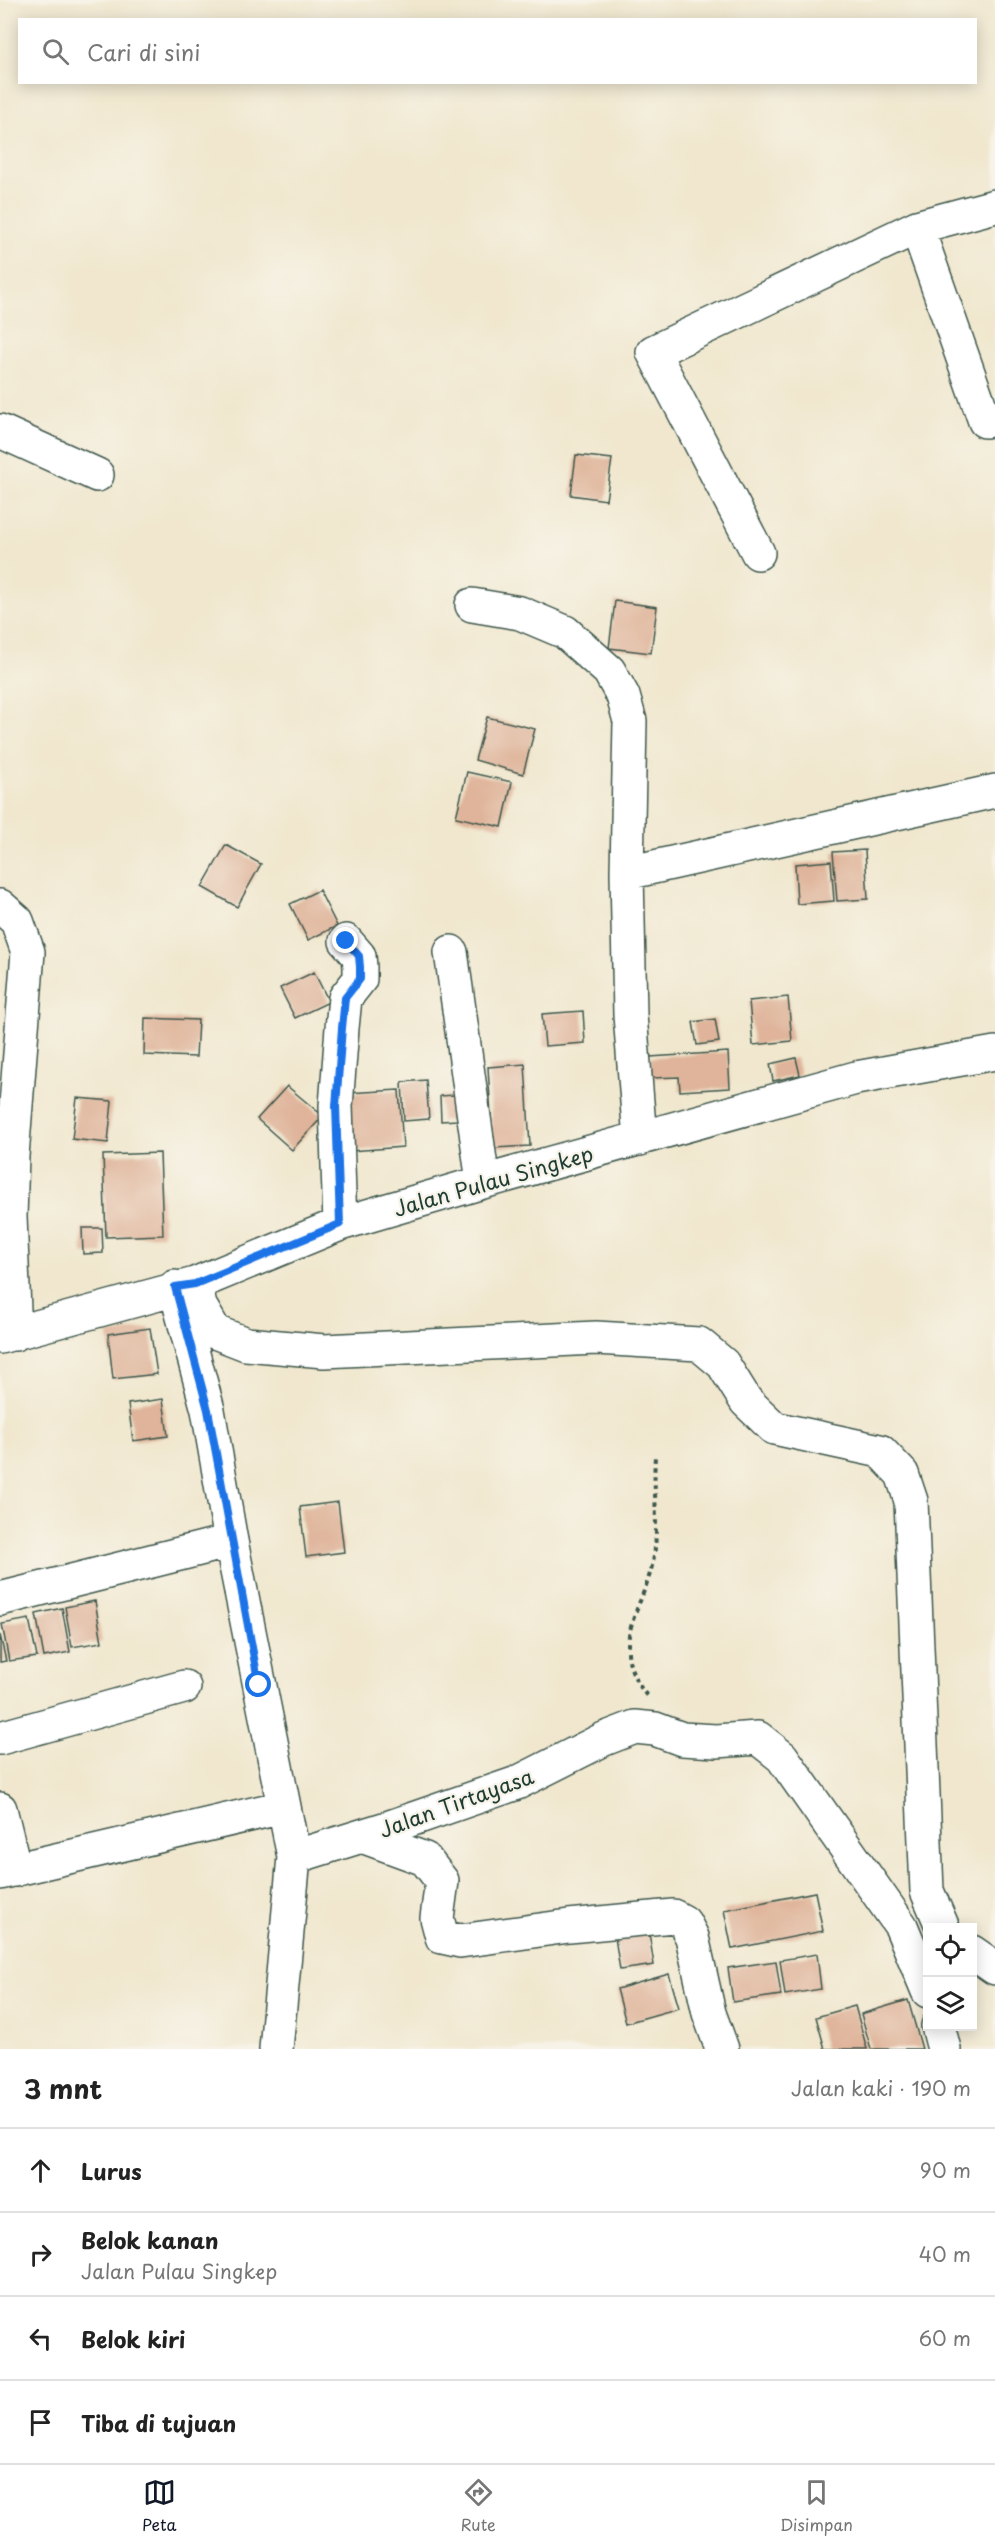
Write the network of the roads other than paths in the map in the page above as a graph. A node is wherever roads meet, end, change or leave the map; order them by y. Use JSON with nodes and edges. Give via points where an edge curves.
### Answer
{"nodes":[{"id":1,"x":995,"y":206,"type":"edge"},
{"id":2,"x":917,"y":227,"type":"junction"},
{"id":3,"x":995,"y":419,"type":"edge"},
{"id":4,"x":0,"y":431,"type":"edge"},
{"id":5,"x":97,"y":475,"type":"dead end"},
{"id":6,"x":758,"y":553,"type":"dead end"},
{"id":7,"x":472,"y":605,"type":"dead end"},
{"id":8,"x":995,"y":791,"type":"edge"},
{"id":9,"x":627,"y":873,"type":"junction"},
{"id":10,"x":0,"y":906,"type":"edge"},
{"id":11,"x":346,"y":941,"type":"dead end"},
{"id":12,"x":452,"y":952,"type":"dead end"},
{"id":13,"x":10,"y":1024,"type":"edge"},
{"id":14,"x":995,"y":1053,"type":"edge"},
{"id":15,"x":640,"y":1139,"type":"junction"},
{"id":16,"x":483,"y":1182,"type":"junction"},
{"id":17,"x":340,"y":1224,"type":"junction"},
{"id":18,"x":185,"y":1286,"type":"junction"},
{"id":19,"x":7,"y":1335,"type":"edge"},
{"id":20,"x":231,"y":1541,"type":"junction"},
{"id":21,"x":0,"y":1599,"type":"edge"},
{"id":22,"x":184,"y":1687,"type":"dead end"},
{"id":23,"x":0,"y":1738,"type":"edge"},
{"id":24,"x":283,"y":1807,"type":"junction"},
{"id":25,"x":0,"y":1809,"type":"edge"},
{"id":26,"x":362,"y":1836,"type":"junction"},
{"id":27,"x":294,"y":1857,"type":"junction"},
{"id":28,"x":8,"y":1872,"type":"edge"},
{"id":29,"x":941,"y":1923,"type":"edge"},
{"id":30,"x":977,"y":1955,"type":"edge"},
{"id":31,"x":995,"y":1968,"type":"edge"},
{"id":32,"x":923,"y":1981,"type":"edge"},
{"id":33,"x":939,"y":2031,"type":"edge"},
{"id":34,"x":276,"y":2049,"type":"edge"},
{"id":35,"x":722,"y":2049,"type":"edge"},
{"id":36,"x":944,"y":2049,"type":"edge"}],
"edges":[{"from":1,"to":2,"type":"street"},
{"from":2,"to":3,"type":"street","via":[[985,421]]},
{"from":2,"to":6,"type":"street","via":[[653,352]]},
{"from":4,"to":5,"type":"street"},
{"from":7,"to":9,"type":"street","via":[[520,613],[565,632],[609,671],[623,696],[630,721]]},
{"from":8,"to":9,"type":"street"},
{"from":9,"to":15,"type":"street","via":[[630,1015]]},
{"from":10,"to":13,"type":"street","via":[[17,921],[28,952]]},
{"from":11,"to":17,"type":"street","via":[[359,956],[360,979],[345,998],[341,1039],[336,1106]]},
{"from":12,"to":16,"type":"street"},
{"from":13,"to":19,"type":"street"},
{"from":14,"to":15,"type":"street","name":"Jalan Pulau Singkep","via":[[856,1078]]},
{"from":15,"to":16,"type":"street","name":"Jalan Pulau Singkep"},
{"from":16,"to":17,"type":"street","name":"Jalan Pulau Singkep"},
{"from":17,"to":18,"type":"street","name":"Jalan Pulau Singkep"},
{"from":18,"to":19,"type":"street","name":"Jalan Pulau Singkep"},
{"from":18,"to":20,"type":"street"},
{"from":18,"to":29,"type":"street","via":[[215,1332],[246,1344],[324,1352],[596,1338],[699,1344],[723,1364],[746,1401],[774,1428],[880,1451],[902,1474],[911,1501],[927,1891]]},
{"from":20,"to":21,"type":"street"},
{"from":20,"to":24,"type":"street"},
{"from":22,"to":23,"type":"street"},
{"from":24,"to":27,"type":"street"},
{"from":24,"to":28,"type":"street"},
{"from":25,"to":28,"type":"street"},
{"from":26,"to":27,"type":"street","name":"Jalan Tirtayasa"},
{"from":26,"to":32,"type":"street","name":"Jalan Tirtayasa","via":[[517,1784],[635,1727],[682,1738],[758,1738],[782,1757],[901,1926]]},
{"from":26,"to":35,"type":"street","via":[[425,1859],[442,1881],[437,1918],[442,1937],[460,1941],[673,1916],[684,1922],[692,1937]]},
{"from":27,"to":34,"type":"street"},
{"from":30,"to":31,"type":"street"},
{"from":33,"to":36,"type":"street"}]}
